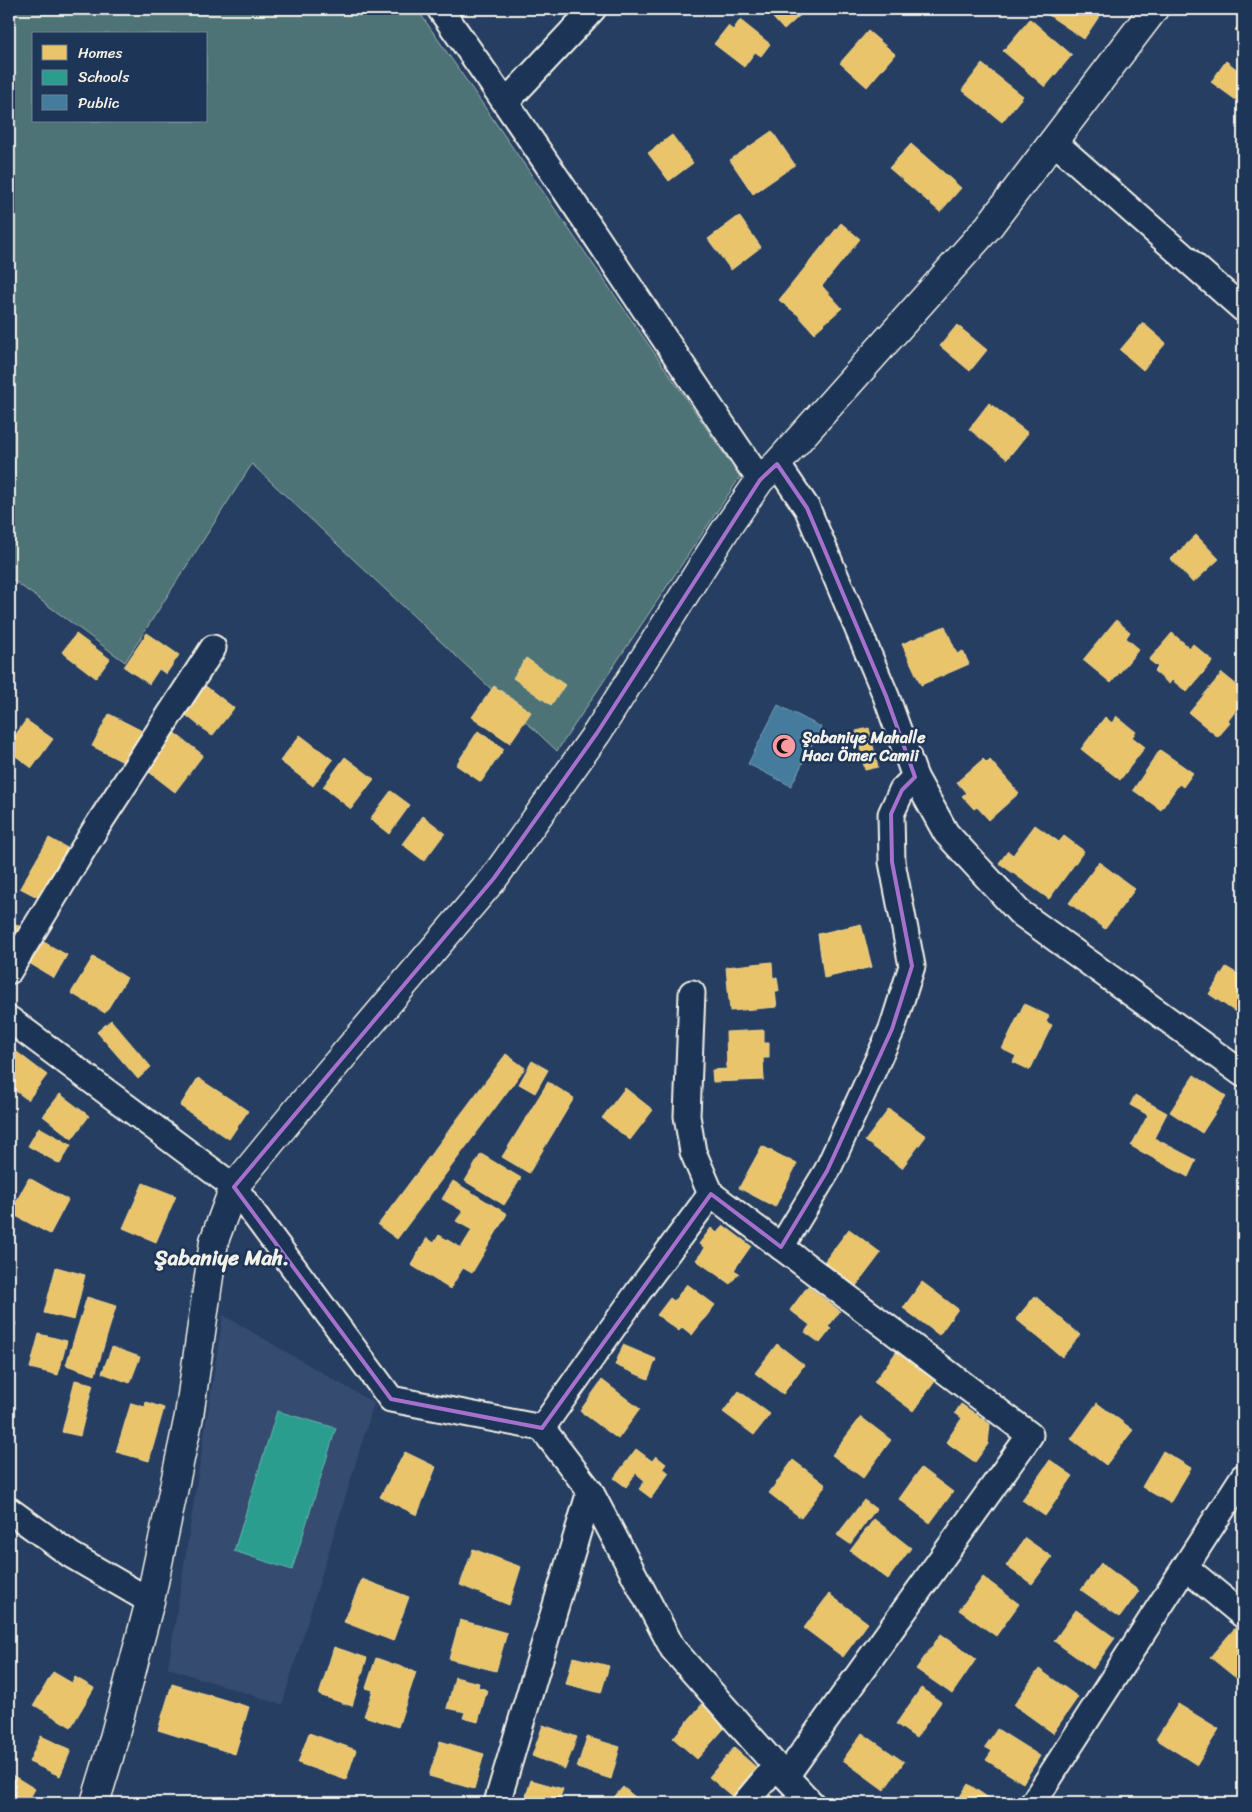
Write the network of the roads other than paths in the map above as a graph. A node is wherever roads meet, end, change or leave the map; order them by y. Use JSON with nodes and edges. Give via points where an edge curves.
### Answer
{"nodes":[{"id":1,"x":440,"y":9,"type":"edge"},
{"id":2,"x":594,"y":9,"type":"edge"},
{"id":3,"x":1154,"y":9,"type":"edge"},
{"id":4,"x":506,"y":102,"type":"junction"},
{"id":5,"x":1052,"y":141,"type":"junction"},
{"id":6,"x":1243,"y":309,"type":"edge"},
{"id":7,"x":768,"y":472,"type":"junction"},
{"id":8,"x":213,"y":648,"type":"dead end"},
{"id":9,"x":915,"y":777,"type":"junction"},
{"id":10,"x":9,"y":971,"type":"edge"},
{"id":11,"x":692,"y":993,"type":"dead end"},
{"id":12,"x":9,"y":1020,"type":"edge"},
{"id":13,"x":1243,"y":1074,"type":"edge"},
{"id":14,"x":234,"y":1187,"type":"junction"},
{"id":15,"x":711,"y":1194,"type":"junction"},
{"id":16,"x":781,"y":1246,"type":"junction"},
{"id":17,"x":542,"y":1428,"type":"junction"},
{"id":18,"x":1243,"y":1477,"type":"edge"},
{"id":19,"x":590,"y":1491,"type":"junction"},
{"id":20,"x":9,"y":1510,"type":"edge"},
{"id":21,"x":1186,"y":1568,"type":"junction"},
{"id":22,"x":150,"y":1601,"type":"junction"},
{"id":23,"x":1243,"y":1616,"type":"edge"},
{"id":24,"x":781,"y":1771,"type":"junction"},
{"id":25,"x":95,"y":1803,"type":"edge"},
{"id":26,"x":497,"y":1803,"type":"edge"},
{"id":27,"x":745,"y":1803,"type":"edge"},
{"id":28,"x":812,"y":1803,"type":"edge"},
{"id":29,"x":1033,"y":1803,"type":"edge"}],
"edges":[{"from":1,"to":4,"type":"street"},
{"from":2,"to":4,"type":"street"},
{"from":3,"to":5,"type":"street"},
{"from":4,"to":7,"type":"street","via":[[668,346]]},
{"from":5,"to":6,"type":"street"},
{"from":5,"to":7,"type":"street","via":[[989,226]]},
{"from":7,"to":9,"type":"street","via":[[807,508],[886,696]]},
{"from":7,"to":14,"type":"street","via":[[724,532],[597,733],[494,878]]},
{"from":8,"to":10,"type":"street","via":[[96,828]]},
{"from":9,"to":13,"type":"street","via":[[946,833],[1019,912]]},
{"from":9,"to":16,"type":"street","via":[[902,790],[892,814],[892,862],[912,966],[892,1029],[827,1171]]},
{"from":11,"to":15,"type":"street","via":[[687,1116],[693,1152]]},
{"from":12,"to":14,"type":"street"},
{"from":14,"to":17,"type":"street","via":[[392,1399]]},
{"from":14,"to":22,"type":"street","via":[[214,1241],[189,1416]]},
{"from":15,"to":16,"type":"street"},
{"from":15,"to":17,"type":"street"},
{"from":16,"to":24,"type":"street","via":[[1030,1434]]},
{"from":17,"to":19,"type":"street"},
{"from":18,"to":21,"type":"street"},
{"from":19,"to":24,"type":"street","via":[[673,1649]]},
{"from":19,"to":26,"type":"street"},
{"from":20,"to":22,"type":"street","via":[[71,1555]]},
{"from":21,"to":23,"type":"street"},
{"from":21,"to":29,"type":"street"},
{"from":22,"to":25,"type":"street"},
{"from":24,"to":27,"type":"street"},
{"from":24,"to":28,"type":"street"}]}
